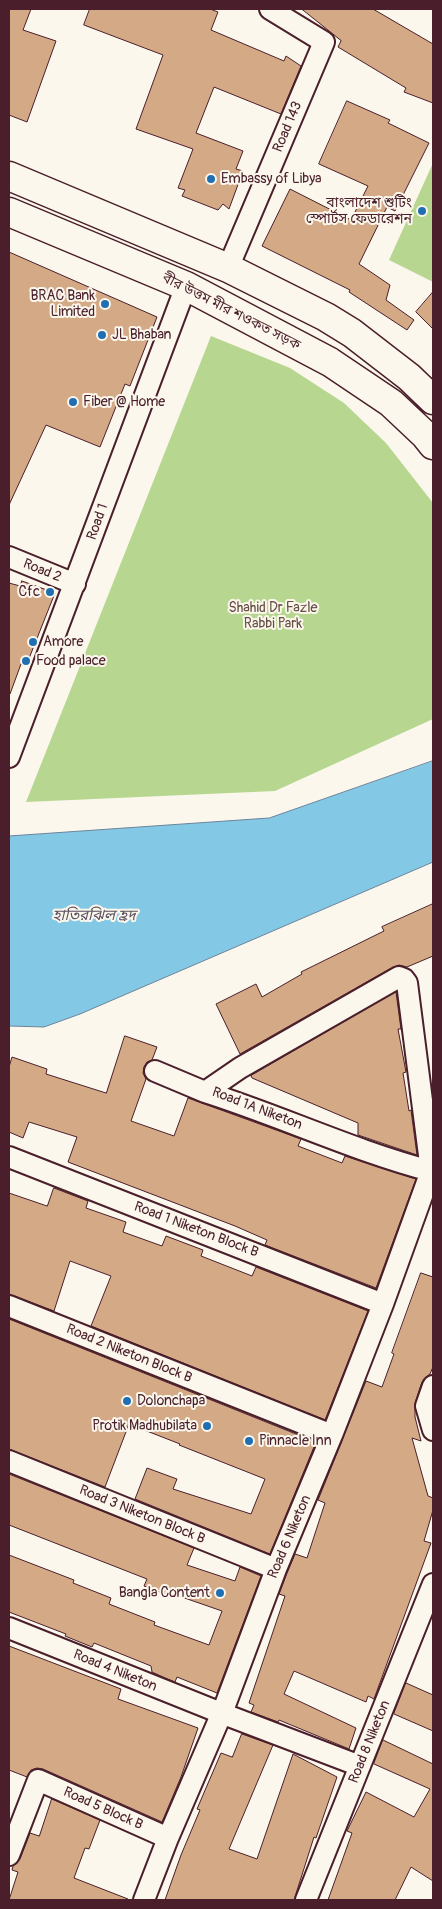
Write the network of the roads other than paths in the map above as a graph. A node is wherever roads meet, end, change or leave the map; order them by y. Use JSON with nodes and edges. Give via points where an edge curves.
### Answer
{"nodes":[{"id":1,"x":270,"y":9,"type":"edge"},
{"id":2,"x":9,"y":176,"type":"edge"},
{"id":3,"x":9,"y":212,"type":"edge"},
{"id":4,"x":228,"y":268,"type":"junction"},
{"id":5,"x":186,"y":286,"type":"junction"},
{"id":6,"x":433,"y":400,"type":"edge"},
{"id":7,"x":433,"y":445,"type":"edge"},
{"id":8,"x":9,"y":557,"type":"edge"},
{"id":9,"x":75,"y":584,"type":"junction"},
{"id":10,"x":11,"y":744,"type":"edge"},
{"id":11,"x":155,"y":1071,"type":"dead end"},
{"id":12,"x":205,"y":1092,"type":"junction"},
{"id":13,"x":9,"y":1157,"type":"edge"},
{"id":14,"x":432,"y":1172,"type":"edge"},
{"id":15,"x":383,"y":1304,"type":"junction"},
{"id":16,"x":9,"y":1306,"type":"edge"},
{"id":17,"x":433,"y":1386,"type":"edge"},
{"id":18,"x":433,"y":1430,"type":"edge"},
{"id":19,"x":332,"y":1435,"type":"junction"},
{"id":20,"x":9,"y":1461,"type":"edge"},
{"id":21,"x":276,"y":1569,"type":"junction"},
{"id":22,"x":433,"y":1584,"type":"edge"},
{"id":23,"x":9,"y":1628,"type":"edge"},
{"id":24,"x":221,"y":1713,"type":"junction"},
{"id":25,"x":360,"y":1766,"type":"junction"},
{"id":26,"x":168,"y":1838,"type":"junction"},
{"id":27,"x":9,"y":1855,"type":"edge"},
{"id":28,"x":144,"y":1900,"type":"edge"},
{"id":29,"x":306,"y":1900,"type":"edge"}],
"edges":[{"from":1,"to":4,"type":"street","name":"Road 143","via":[[324,42]]},
{"from":2,"to":4,"type":"main road"},
{"from":3,"to":5,"type":"main road","name":"বীর উত্তম মীর শওকত সড়ক"},
{"from":4,"to":6,"type":"main road","via":[[310,308],[352,333]]},
{"from":5,"to":7,"type":"main road","name":"বীর উত্তম মীর শওকত সড়ক","via":[[330,362],[391,403]]},
{"from":5,"to":9,"type":"street","name":"Road 1"},
{"from":8,"to":9,"type":"street","name":"Road 2"},
{"from":9,"to":10,"type":"street","name":"Road 1"},
{"from":11,"to":12,"type":"street"},
{"from":12,"to":14,"type":"street","name":"Road 1A Niketon"},
{"from":12,"to":14,"type":"street","name":"Road 1A Niketon","via":[[240,1068],[399,977],[407,983]]},
{"from":13,"to":15,"type":"street","name":"Road 1 Niketon Block B"},
{"from":14,"to":15,"type":"street","name":"Road 6 Niketon"},
{"from":15,"to":19,"type":"street","name":"Road 6 Niketon"},
{"from":16,"to":19,"type":"street","name":"Road 2 Niketon Block B"},
{"from":17,"to":18,"type":"street","via":[[426,1406]]},
{"from":19,"to":21,"type":"street","name":"Road 6 Niketon"},
{"from":20,"to":21,"type":"street","name":"Road 3 Niketon Block B"},
{"from":21,"to":24,"type":"street","name":"Road 6 Niketon"},
{"from":22,"to":25,"type":"street","name":"Road 8 Niketon"},
{"from":23,"to":24,"type":"street","name":"Road 4 Niketon"},
{"from":24,"to":25,"type":"street","name":"Road 4 Niketon"},
{"from":24,"to":26,"type":"street","name":"Road 6 Niketon"},
{"from":25,"to":29,"type":"street","name":"Road 8 Niketon"},
{"from":26,"to":27,"type":"street","name":"Road 5 Block B","via":[[38,1780]]},
{"from":26,"to":28,"type":"street","name":"Road 6 Niketon"}]}
